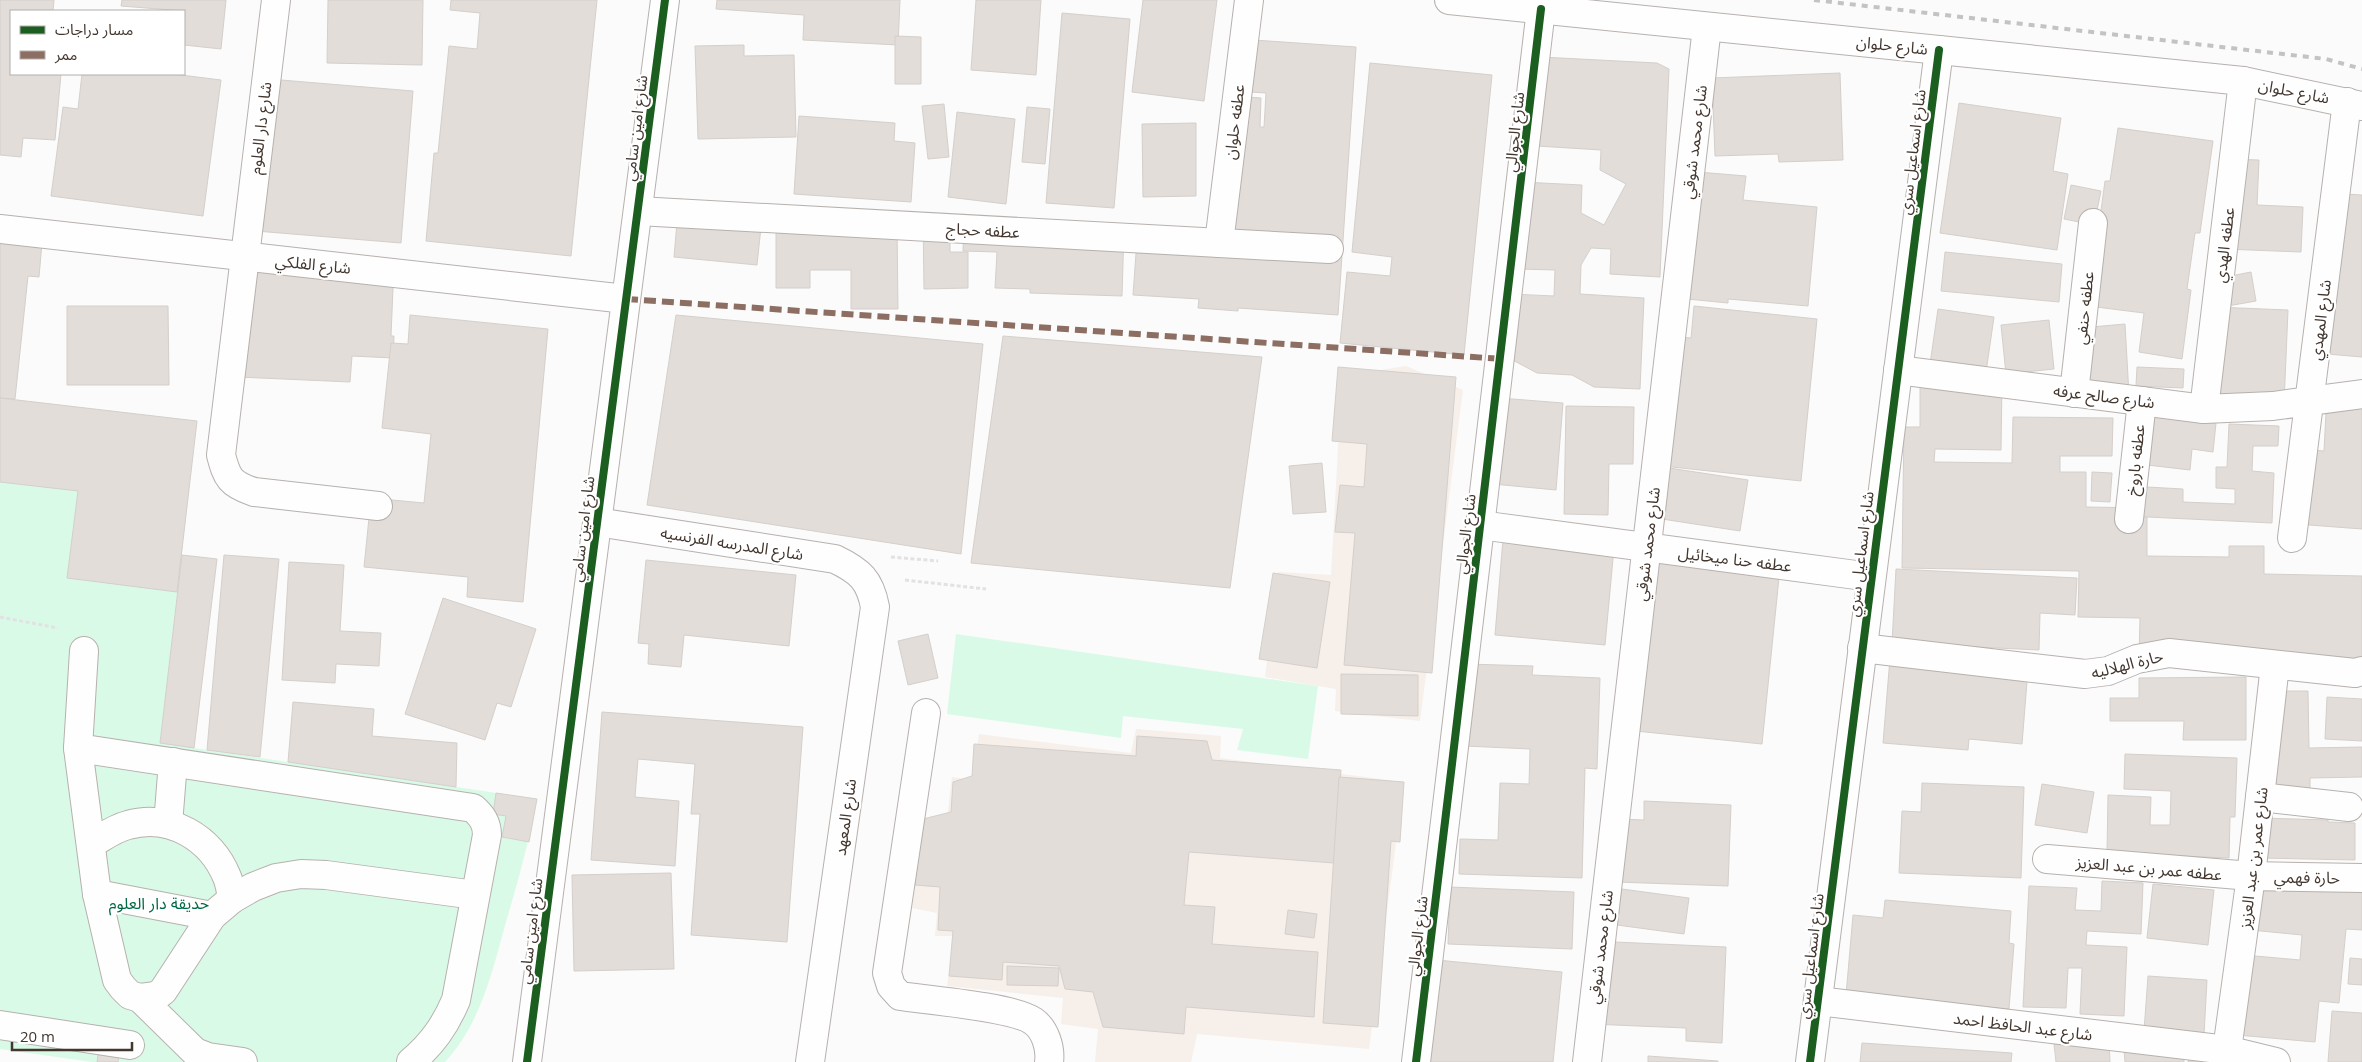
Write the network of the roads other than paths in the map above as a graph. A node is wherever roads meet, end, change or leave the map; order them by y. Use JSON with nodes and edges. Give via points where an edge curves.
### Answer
{"nodes":[{"id":1,"x":276,"y":0,"type":"edge"},
{"id":2,"x":665,"y":0,"type":"edge"},
{"id":3,"x":1249,"y":0,"type":"edge"},
{"id":4,"x":1450,"y":0,"type":"edge"},
{"id":5,"x":1541,"y":9,"type":"junction"},
{"id":6,"x":1707,"y":27,"type":"junction"},
{"id":7,"x":1939,"y":50,"type":"junction"},
{"id":8,"x":2243,"y":81,"type":"junction"},
{"id":9,"x":2355,"y":104,"type":"edge"},
{"id":10,"x":638,"y":211,"type":"junction"},
{"id":11,"x":2093,"y":222,"type":"dead end"},
{"id":12,"x":0,"y":229,"type":"edge"},
{"id":13,"x":1220,"y":243,"type":"junction"},
{"id":14,"x":1329,"y":249,"type":"dead end"},
{"id":15,"x":244,"y":256,"type":"junction"},
{"id":16,"x":626,"y":299,"type":"junction"},
{"id":17,"x":1898,"y":370,"type":"junction"},
{"id":18,"x":2074,"y":393,"type":"junction"},
{"id":19,"x":2362,"y":394,"type":"edge"},
{"id":20,"x":2310,"y":400,"type":"junction"},
{"id":21,"x":2142,"y":401,"type":"junction"},
{"id":22,"x":2204,"y":409,"type":"junction"},
{"id":23,"x":378,"y":506,"type":"dead end"},
{"id":24,"x":2129,"y":519,"type":"dead end"},
{"id":25,"x":597,"y":522,"type":"junction"},
{"id":26,"x":1480,"y":525,"type":"junction"},
{"id":27,"x":2292,"y":538,"type":"dead end"},
{"id":28,"x":1647,"y":547,"type":"junction"},
{"id":29,"x":862,"y":575,"type":"joint"},
{"id":30,"x":1871,"y":576,"type":"junction"},
{"id":31,"x":1862,"y":648,"type":"junction"},
{"id":32,"x":84,"y":651,"type":"road end"},
{"id":33,"x":2275,"y":666,"type":"junction"},
{"id":34,"x":2362,"y":671,"type":"edge"},
{"id":35,"x":926,"y":713,"type":"dead end"},
{"id":36,"x":78,"y":748,"type":"junction"},
{"id":37,"x":173,"y":762,"type":"junction"},
{"id":38,"x":2260,"y":797,"type":"junction"},
{"id":39,"x":2349,"y":807,"type":"dead end"},
{"id":40,"x":168,"y":824,"type":"junction"},
{"id":41,"x":91,"y":844,"type":"junction"},
{"id":42,"x":2047,"y":859,"type":"dead end"},
{"id":43,"x":2251,"y":876,"type":"junction"},
{"id":44,"x":2362,"y":878,"type":"edge"},
{"id":45,"x":97,"y":894,"type":"junction"},
{"id":46,"x":475,"y":895,"type":"junction"},
{"id":47,"x":222,"y":908,"type":"junction"},
{"id":48,"x":140,"y":998,"type":"junction"},
{"id":49,"x":1818,"y":1001,"type":"junction"},
{"id":50,"x":0,"y":1025,"type":"edge"},
{"id":51,"x":2227,"y":1050,"type":"junction"},
{"id":52,"x":128,"y":1054,"type":"edge"},
{"id":53,"x":244,"y":1062,"type":"edge"},
{"id":54,"x":412,"y":1062,"type":"edge"},
{"id":55,"x":527,"y":1062,"type":"edge"},
{"id":56,"x":810,"y":1062,"type":"edge"},
{"id":57,"x":1049,"y":1062,"type":"edge"},
{"id":58,"x":1416,"y":1062,"type":"edge"},
{"id":59,"x":1587,"y":1062,"type":"edge"},
{"id":60,"x":1810,"y":1062,"type":"edge"},
{"id":61,"x":2276,"y":1062,"type":"edge"}],
"edges":[{"from":1,"to":15,"type":"street","name":"شارع دار العلوم"},
{"from":2,"to":10,"type":"street","name":"شارع امين سامي"},
{"from":3,"to":13,"type":"street","name":"عطفه حلوان"},
{"from":4,"to":5,"type":"street","name":"شارع حلوان"},
{"from":5,"to":6,"type":"street","name":"شارع حلوان"},
{"from":5,"to":26,"type":"street","name":"شارع الجوالي"},
{"from":6,"to":7,"type":"street","name":"شارع حلوان"},
{"from":6,"to":28,"type":"street","name":"شارع محمد شوقي"},
{"from":7,"to":8,"type":"street","name":"شارع حلوان"},
{"from":7,"to":17,"type":"street","name":"شارع اسماعيل سري"},
{"from":8,"to":9,"type":"street","name":"شارع حلوان"},
{"from":8,"to":22,"type":"street","name":"عطفه الهدي"},
{"from":9,"to":20,"type":"street","name":"شارع المهدي"},
{"from":10,"to":13,"type":"street","name":"عطفه حجاج"},
{"from":10,"to":16,"type":"street","name":"شارع امين سامي"},
{"from":11,"to":18,"type":"street","name":"عطفه حنفي"},
{"from":12,"to":15,"type":"street","name":"شارع الفلكي"},
{"from":13,"to":14,"type":"street","name":"عطفه حجاج"},
{"from":15,"to":16,"type":"street","name":"شارع الفلكي"},
{"from":15,"to":23,"type":"street","name":"شارع دار العلوم","via":[[221,455],[226,474],[240,487],[254,492]]},
{"from":16,"to":25,"type":"street","name":"شارع امين سامي"},
{"from":17,"to":18,"type":"street","name":"شارع صالح عرفه"},
{"from":17,"to":30,"type":"street","name":"شارع اسماعيل سري"},
{"from":18,"to":21,"type":"street","name":"شارع صالح عرفه"},
{"from":19,"to":20,"type":"street","name":"شارع صالح عرفه"},
{"from":20,"to":22,"type":"street","name":"شارع صالح عرفه","via":[[2273,406]]},
{"from":20,"to":27,"type":"street","name":"شارع المهدي"},
{"from":21,"to":22,"type":"street","name":"شارع صالح عرفه"},
{"from":21,"to":24,"type":"street","name":"عطفه باروخ"},
{"from":25,"to":29,"type":"street","name":"شارع المدرسه الفرنسيه","via":[[835,559]]},
{"from":25,"to":55,"type":"street","name":"شارع امين سامي"},
{"from":26,"to":28,"type":"street","name":"عطفه حنا ميخائيل"},
{"from":26,"to":58,"type":"street","name":"شارع الجوالي"},
{"from":28,"to":30,"type":"street","name":"عطفه حنا ميخائيل"},
{"from":28,"to":59,"type":"street","name":"شارع محمد شوقي"},
{"from":29,"to":56,"type":"street","name":"شارع المعهد","via":[[872,590],[875,607]]},
{"from":30,"to":31,"type":"street","name":"شارع اسماعيل سري"},
{"from":31,"to":33,"type":"street","name":"حارة الهلاليه","via":[[2084,674],[2108,671],[2137,659],[2169,653]]},
{"from":31,"to":49,"type":"street","name":"شارع اسماعيل سري"},
{"from":32,"to":36,"type":"street"},
{"from":33,"to":34,"type":"street","name":"حارة الهلاليه"},
{"from":33,"to":38,"type":"street","name":"شارع عمر بن عبد العزيز"},
{"from":35,"to":57,"type":"street","via":[[887,973],[891,986],[900,996],[1011,1012],[1033,1021],[1044,1034]]},
{"from":36,"to":37,"type":"street"},
{"from":36,"to":41,"type":"street"},
{"from":37,"to":40,"type":"street"},
{"from":37,"to":46,"type":"street","via":[[473,808],[484,819],[487,835]]},
{"from":38,"to":39,"type":"street"},
{"from":38,"to":43,"type":"street","name":"شارع عمر بن عبد العزيز"},
{"from":40,"to":41,"type":"street","via":[[129,824]]},
{"from":40,"to":47,"type":"street","via":[[188,831],[205,843],[218,860],[228,878]]},
{"from":41,"to":45,"type":"street"},
{"from":42,"to":43,"type":"street","name":"عطفه عمر بن عبد العزيز"},
{"from":43,"to":44,"type":"street","name":"حارة فهمي"},
{"from":43,"to":51,"type":"street","name":"شارع عمر بن عبد العزيز"},
{"from":45,"to":47,"type":"street"},
{"from":45,"to":48,"type":"street","via":[[117,980],[130,995]]},
{"from":46,"to":47,"type":"street","via":[[301,874],[276,878],[252,887]]},
{"from":46,"to":54,"type":"street","via":[[456,1000],[440,1032]]},
{"from":47,"to":48,"type":"street","via":[[168,985],[156,996]]},
{"from":48,"to":52,"type":"street"},
{"from":48,"to":53,"type":"street","via":[[195,1052]]},
{"from":49,"to":51,"type":"street","name":"شارع عبد الحافظ احمد"},
{"from":49,"to":60,"type":"street","name":"شارع اسماعيل سري"},
{"from":50,"to":52,"type":"street"},
{"from":51,"to":61,"type":"street","name":"شارع عبد الحافظ احمد"}]}
